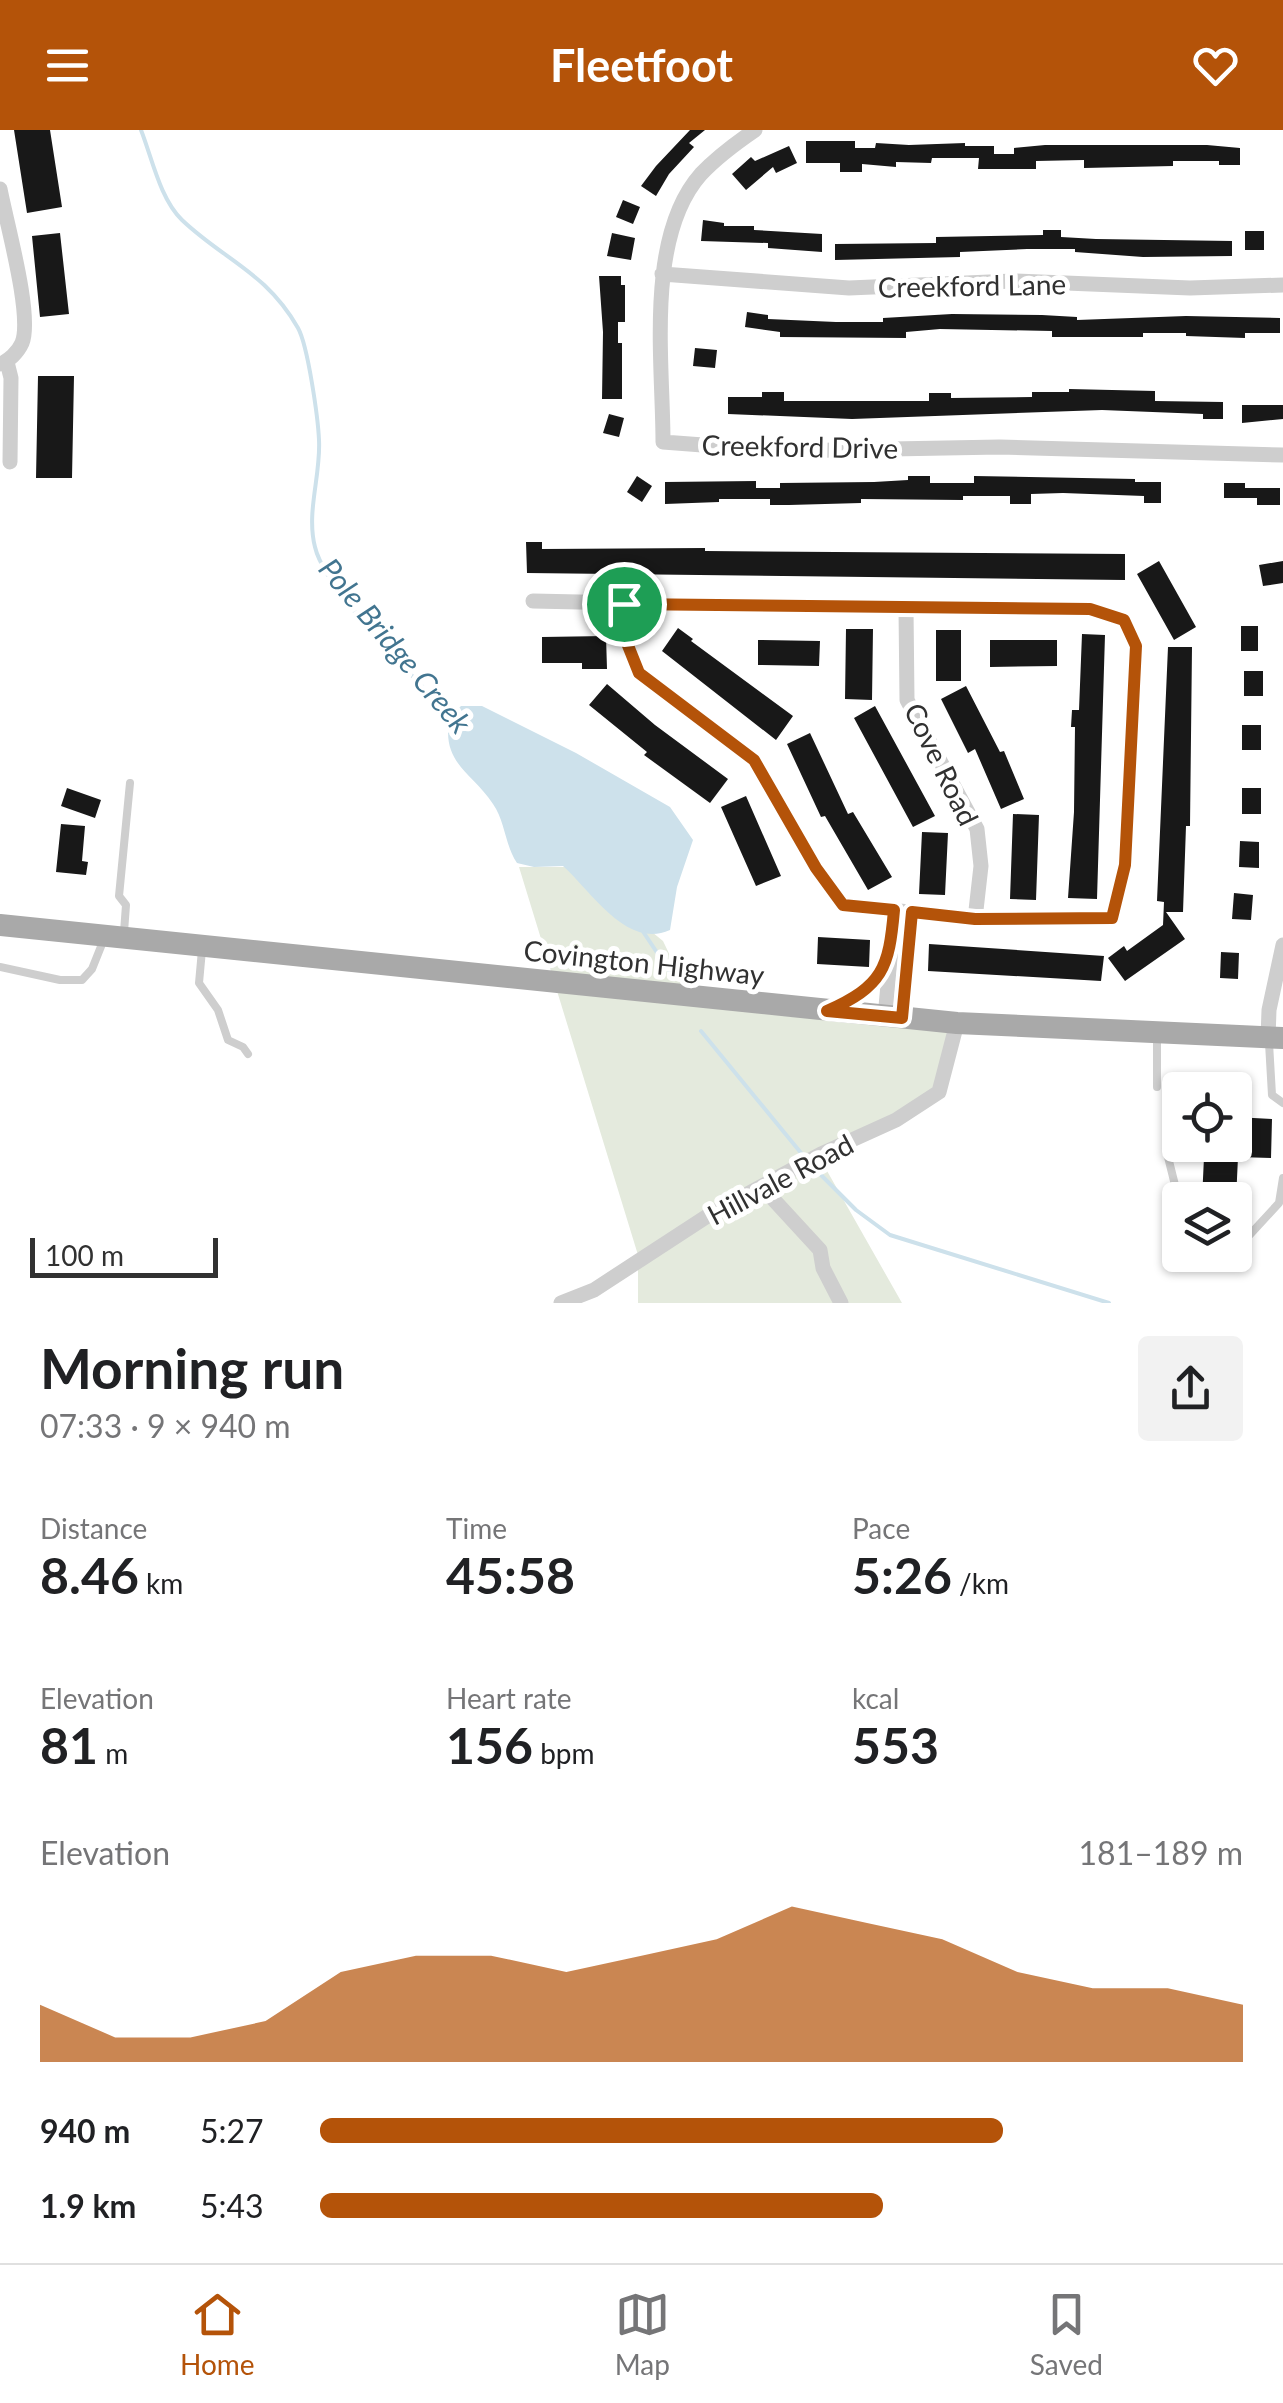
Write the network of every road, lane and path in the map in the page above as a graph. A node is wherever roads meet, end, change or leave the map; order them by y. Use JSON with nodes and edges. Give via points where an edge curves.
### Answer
{"nodes":[{"id":1,"x":754,"y":130,"type":"edge"},
{"id":2,"x":0,"y":188,"type":"edge"},
{"id":3,"x":662,"y":274,"type":"junction"},
{"id":4,"x":1283,"y":285,"type":"edge"},
{"id":5,"x":4,"y":363,"type":"edge"},
{"id":6,"x":1283,"y":455,"type":"edge"},
{"id":7,"x":10,"y":462,"type":"dead end"},
{"id":8,"x":533,"y":601,"type":"dead end"},
{"id":9,"x":624,"y":604,"type":"junction"},
{"id":10,"x":906,"y":609,"type":"junction"},
{"id":11,"x":130,"y":783,"type":"dead end"},
{"id":12,"x":903,"y":911,"type":"junction"},
{"id":13,"x":975,"y":919,"type":"junction"},
{"id":14,"x":0,"y":925,"type":"edge"},
{"id":15,"x":115,"y":936,"type":"junction"},
{"id":16,"x":202,"y":945,"type":"junction"},
{"id":17,"x":1283,"y":945,"type":"edge"},
{"id":18,"x":890,"y":957,"type":"junction"},
{"id":19,"x":0,"y":966,"type":"edge"},
{"id":20,"x":827,"y":1011,"type":"junction"},
{"id":21,"x":894,"y":1017,"type":"junction"},
{"id":22,"x":957,"y":1024,"type":"junction"},
{"id":23,"x":1157,"y":1032,"type":"junction"},
{"id":24,"x":1276,"y":1038,"type":"edge"},
{"id":25,"x":248,"y":1054,"type":"dead end"},
{"id":26,"x":1157,"y":1088,"type":"dead end"},
{"id":27,"x":1283,"y":1103,"type":"edge"},
{"id":28,"x":1283,"y":1178,"type":"edge"},
{"id":29,"x":762,"y":1187,"type":"junction"},
{"id":30,"x":1252,"y":1233,"type":"edge"},
{"id":31,"x":561,"y":1303,"type":"edge"},
{"id":32,"x":841,"y":1303,"type":"edge"}],
"edges":[{"from":1,"to":3,"type":"street","name":"Creekford Drive","via":[[699,176],[670,232]]},
{"from":2,"to":5,"type":"street","via":[[25,317],[22,343]]},
{"from":3,"to":4,"type":"street","name":"Creekford Lane","via":[[849,288],[1013,281]]},
{"from":3,"to":6,"type":"street","name":"Creekford Drive","via":[[663,442],[782,451],[1000,446]]},
{"from":5,"to":7,"type":"street","via":[[11,378]]},
{"from":8,"to":9,"type":"street"},
{"from":9,"to":10,"type":"street"},
{"from":9,"to":12,"type":"street","via":[[625,638],[639,673],[754,760],[843,905]]},
{"from":10,"to":13,"type":"street","name":"Cove Road","via":[[907,700],[977,829]]},
{"from":10,"to":13,"type":"street","via":[[1090,609],[1124,620],[1136,646],[1125,865],[1112,918]]},
{"from":11,"to":15,"type":"lane","via":[[119,896],[126,906]]},
{"from":12,"to":13,"type":"street"},
{"from":12,"to":18,"type":"street"},
{"from":12,"to":21,"type":"street"},
{"from":14,"to":15,"type":"main road","name":"Covington Highway"},
{"from":15,"to":16,"type":"main road","name":"Covington Highway"},
{"from":15,"to":19,"type":"lane","via":[[82,980]]},
{"from":16,"to":20,"type":"main road","name":"Covington Highway"},
{"from":16,"to":25,"type":"lane","via":[[200,983],[228,1040]]},
{"from":17,"to":24,"type":"street","via":[[1269,1010]]},
{"from":18,"to":20,"type":"street","via":[[870,986]]},
{"from":18,"to":21,"type":"street"},
{"from":20,"to":21,"type":"main road","name":"Covington Highway"},
{"from":21,"to":22,"type":"main road","name":"Covington Highway"},
{"from":22,"to":23,"type":"main road","name":"Covington Highway"},
{"from":22,"to":29,"type":"street","name":"Hillvale Road","via":[[939,1092]]},
{"from":23,"to":24,"type":"main road","name":"Covington Highway"},
{"from":23,"to":26,"type":"lane"},
{"from":24,"to":27,"type":"lane","via":[[1272,1095]]},
{"from":28,"to":30,"type":"lane","via":[[1279,1203]]},
{"from":29,"to":31,"type":"street","name":"Hillvale Road","via":[[594,1290]]},
{"from":29,"to":32,"type":"street","via":[[820,1250]]}]}
